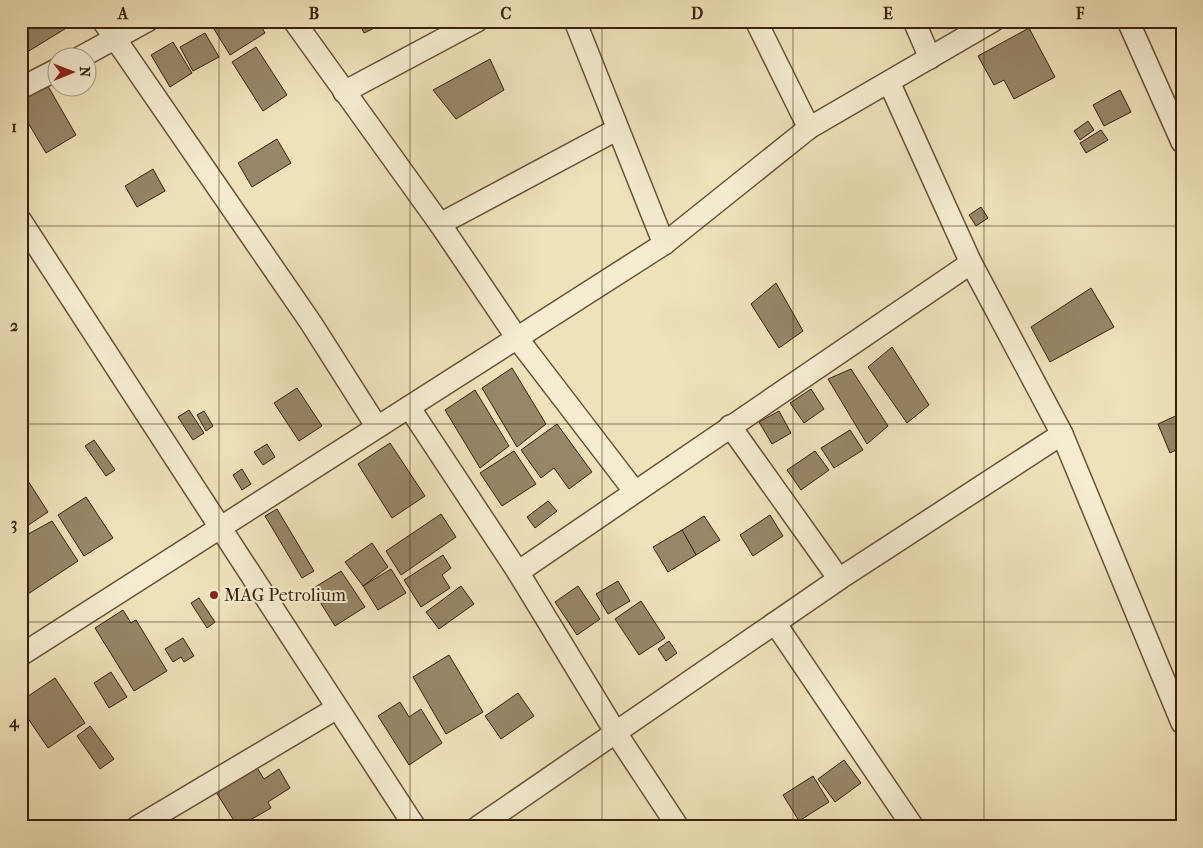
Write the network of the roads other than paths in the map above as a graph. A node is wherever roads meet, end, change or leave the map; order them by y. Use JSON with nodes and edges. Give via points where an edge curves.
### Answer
{"nodes":[{"id":1,"x":103,"y":21,"type":"edge"},
{"id":2,"x":148,"y":21,"type":"edge"},
{"id":3,"x":294,"y":21,"type":"edge"},
{"id":4,"x":477,"y":21,"type":"edge"},
{"id":5,"x":575,"y":21,"type":"edge"},
{"id":6,"x":756,"y":21,"type":"edge"},
{"id":7,"x":914,"y":21,"type":"edge"},
{"id":8,"x":993,"y":21,"type":"edge"},
{"id":9,"x":1128,"y":21,"type":"edge"},
{"id":10,"x":115,"y":38,"type":"junction"},
{"id":11,"x":97,"y":48,"type":"edge"},
{"id":12,"x":930,"y":58,"type":"junction"},
{"id":13,"x":48,"y":74,"type":"edge"},
{"id":14,"x":889,"y":82,"type":"junction"},
{"id":15,"x":21,"y":88,"type":"edge"},
{"id":16,"x":344,"y":92,"type":"junction"},
{"id":17,"x":809,"y":128,"type":"junction"},
{"id":18,"x":616,"y":130,"type":"junction"},
{"id":19,"x":1182,"y":142,"type":"edge"},
{"id":20,"x":21,"y":221,"type":"edge"},
{"id":21,"x":440,"y":224,"type":"junction"},
{"id":22,"x":664,"y":244,"type":"junction"},
{"id":23,"x":971,"y":263,"type":"junction"},
{"id":24,"x":517,"y":338,"type":"junction"},
{"id":25,"x":409,"y":407,"type":"junction"},
{"id":26,"x":730,"y":426,"type":"junction"},
{"id":27,"x":378,"y":427,"type":"junction"},
{"id":28,"x":1062,"y":434,"type":"junction"},
{"id":29,"x":635,"y":492,"type":"junction"},
{"id":30,"x":220,"y":528,"type":"junction"},
{"id":31,"x":518,"y":572,"type":"junction"},
{"id":32,"x":839,"y":579,"type":"junction"},
{"id":33,"x":775,"y":623,"type":"junction"},
{"id":34,"x":22,"y":653,"type":"edge"},
{"id":35,"x":337,"y":708,"type":"junction"},
{"id":36,"x":1182,"y":723,"type":"edge"},
{"id":37,"x":616,"y":733,"type":"junction"},
{"id":38,"x":137,"y":827,"type":"edge"},
{"id":39,"x":415,"y":827,"type":"edge"},
{"id":40,"x":478,"y":827,"type":"edge"},
{"id":41,"x":678,"y":827,"type":"edge"},
{"id":42,"x":913,"y":827,"type":"edge"}],
"edges":[{"from":1,"to":10,"type":"street"},
{"from":2,"to":10,"type":"street"},
{"from":3,"to":16,"type":"street"},
{"from":4,"to":16,"type":"street"},
{"from":5,"to":18,"type":"street"},
{"from":6,"to":17,"type":"street"},
{"from":7,"to":12,"type":"street"},
{"from":8,"to":12,"type":"street"},
{"from":9,"to":19,"type":"street"},
{"from":10,"to":11,"type":"street"},
{"from":10,"to":27,"type":"street","via":[[311,323]]},
{"from":12,"to":14,"type":"street"},
{"from":13,"to":15,"type":"street"},
{"from":14,"to":17,"type":"street"},
{"from":14,"to":23,"type":"street"},
{"from":16,"to":21,"type":"street"},
{"from":17,"to":22,"type":"street"},
{"from":18,"to":21,"type":"street"},
{"from":18,"to":22,"type":"street"},
{"from":20,"to":30,"type":"street"},
{"from":21,"to":24,"type":"street"},
{"from":22,"to":24,"type":"street"},
{"from":23,"to":26,"type":"street"},
{"from":23,"to":28,"type":"street"},
{"from":24,"to":25,"type":"street"},
{"from":24,"to":29,"type":"street"},
{"from":25,"to":27,"type":"street"},
{"from":25,"to":31,"type":"street"},
{"from":26,"to":29,"type":"street"},
{"from":26,"to":32,"type":"street"},
{"from":27,"to":30,"type":"street"},
{"from":28,"to":32,"type":"street"},
{"from":28,"to":36,"type":"street"},
{"from":29,"to":31,"type":"street"},
{"from":30,"to":34,"type":"street"},
{"from":30,"to":35,"type":"street"},
{"from":31,"to":37,"type":"street"},
{"from":32,"to":33,"type":"street"},
{"from":33,"to":37,"type":"street"},
{"from":33,"to":42,"type":"street"},
{"from":35,"to":38,"type":"street"},
{"from":35,"to":39,"type":"street"},
{"from":37,"to":40,"type":"street"},
{"from":37,"to":41,"type":"street"}]}
